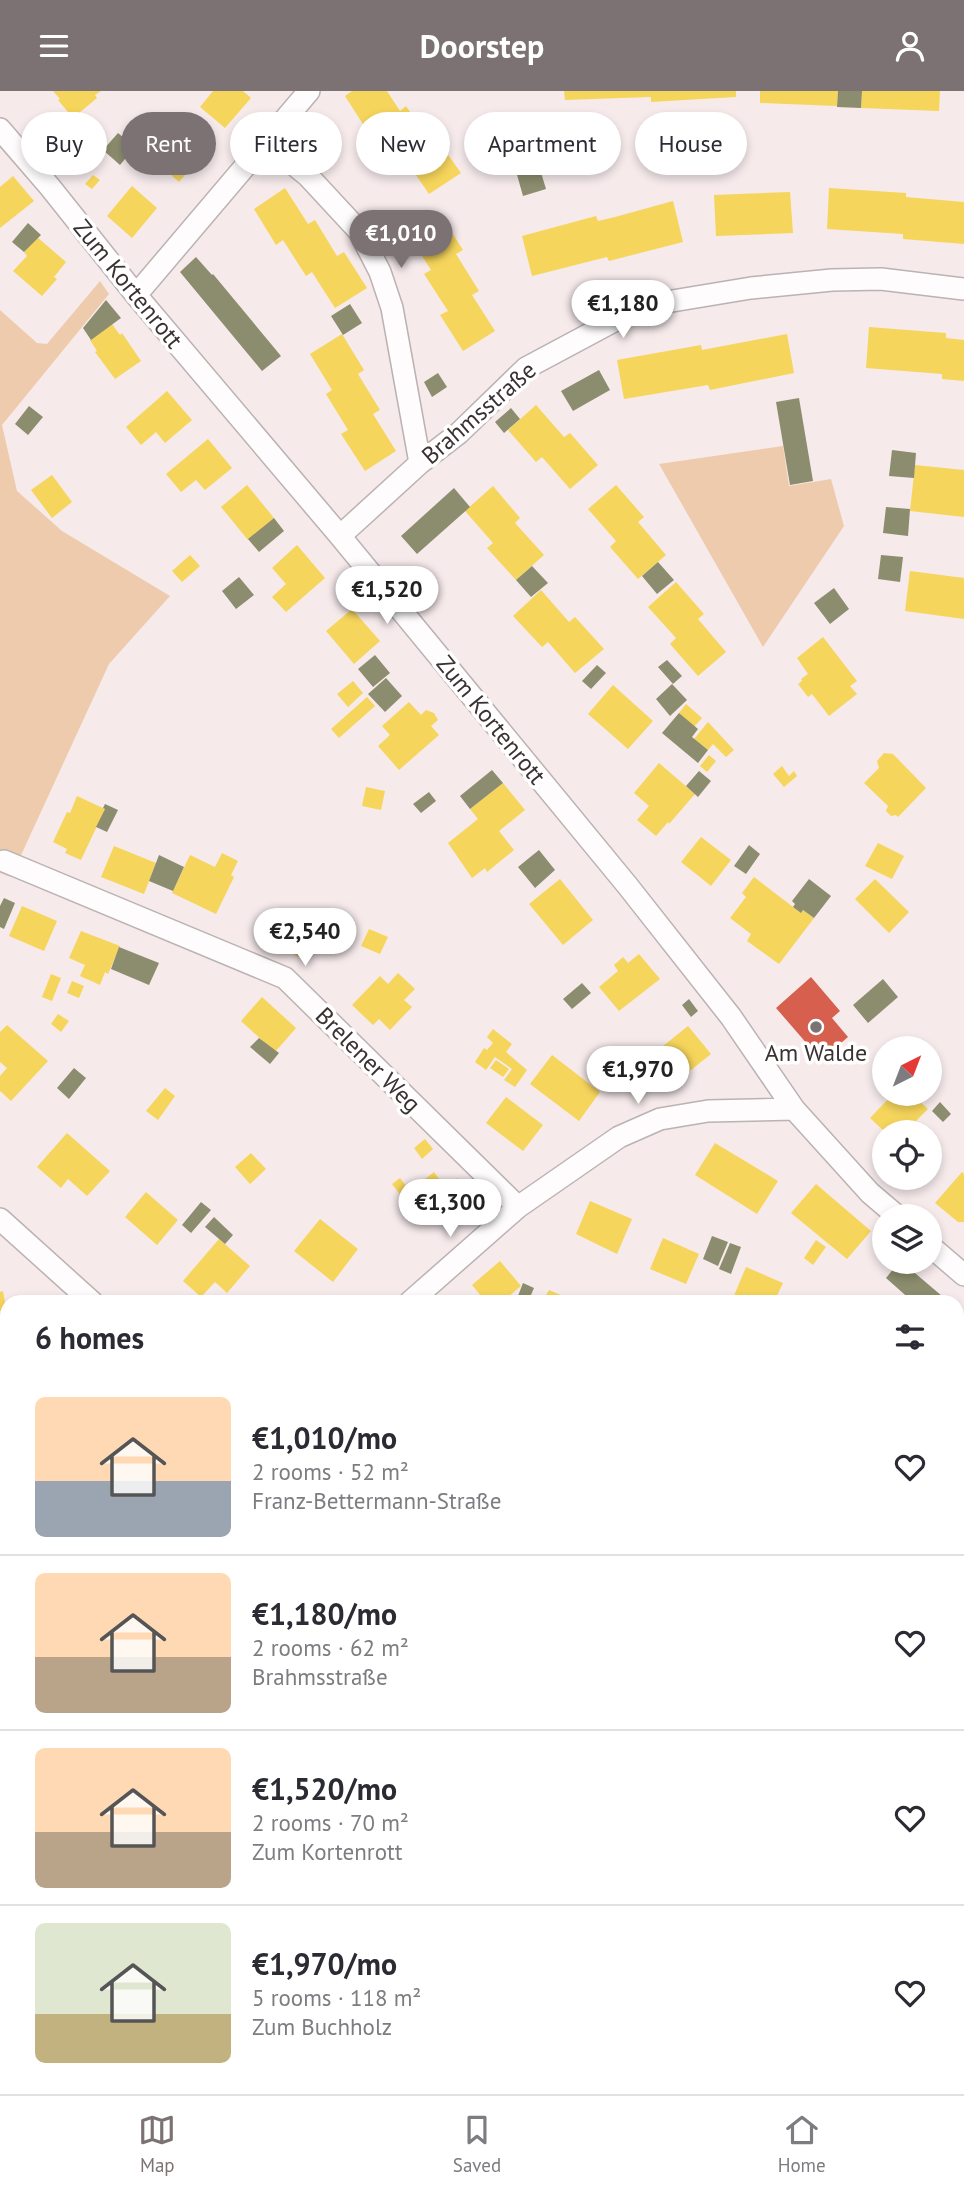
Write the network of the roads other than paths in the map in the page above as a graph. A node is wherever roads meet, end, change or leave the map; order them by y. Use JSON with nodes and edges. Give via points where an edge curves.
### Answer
{"nodes":[{"id":1,"x":309,"y":91,"type":"edge"},
{"id":2,"x":291,"y":112,"type":"edge"},
{"id":3,"x":0,"y":129,"type":"edge"},
{"id":4,"x":237,"y":175,"type":"edge"},
{"id":5,"x":307,"y":175,"type":"edge"},
{"id":6,"x":964,"y":289,"type":"edge"},
{"id":7,"x":136,"y":295,"type":"junction"},
{"id":8,"x":420,"y":464,"type":"junction"},
{"id":9,"x":340,"y":536,"type":"junction"},
{"id":10,"x":4,"y":861,"type":"dead end"},
{"id":11,"x":794,"y":1109,"type":"junction"},
{"id":12,"x":883,"y":1204,"type":"edge"},
{"id":13,"x":518,"y":1207,"type":"junction"},
{"id":14,"x":0,"y":1219,"type":"edge"},
{"id":15,"x":942,"y":1256,"type":"edge"},
{"id":16,"x":964,"y":1275,"type":"edge"},
{"id":17,"x":84,"y":1295,"type":"edge"},
{"id":18,"x":418,"y":1295,"type":"edge"}],
"edges":[{"from":1,"to":2,"type":"street"},
{"from":3,"to":7,"type":"street","name":"Zum Kortenrott"},
{"from":4,"to":7,"type":"street"},
{"from":5,"to":8,"type":"street","via":[[359,231],[380,272],[392,308]]},
{"from":6,"to":8,"type":"street","name":"Brahmsstraße","via":[[881,279],[832,280],[642,306],[526,367]]},
{"from":7,"to":9,"type":"street","name":"Zum Kortenrott"},
{"from":8,"to":9,"type":"street","name":"Brahmsstraße"},
{"from":9,"to":11,"type":"street","name":"Zum Kortenrott","via":[[651,916],[731,1017]]},
{"from":10,"to":13,"type":"street","name":"Brelener Weg","via":[[285,978]]},
{"from":11,"to":12,"type":"street","name":"Zum Kortenrott"},
{"from":11,"to":13,"type":"street","via":[[708,1111],[660,1119],[620,1137]]},
{"from":13,"to":18,"type":"street"},
{"from":14,"to":17,"type":"street"},
{"from":15,"to":16,"type":"street"}]}
